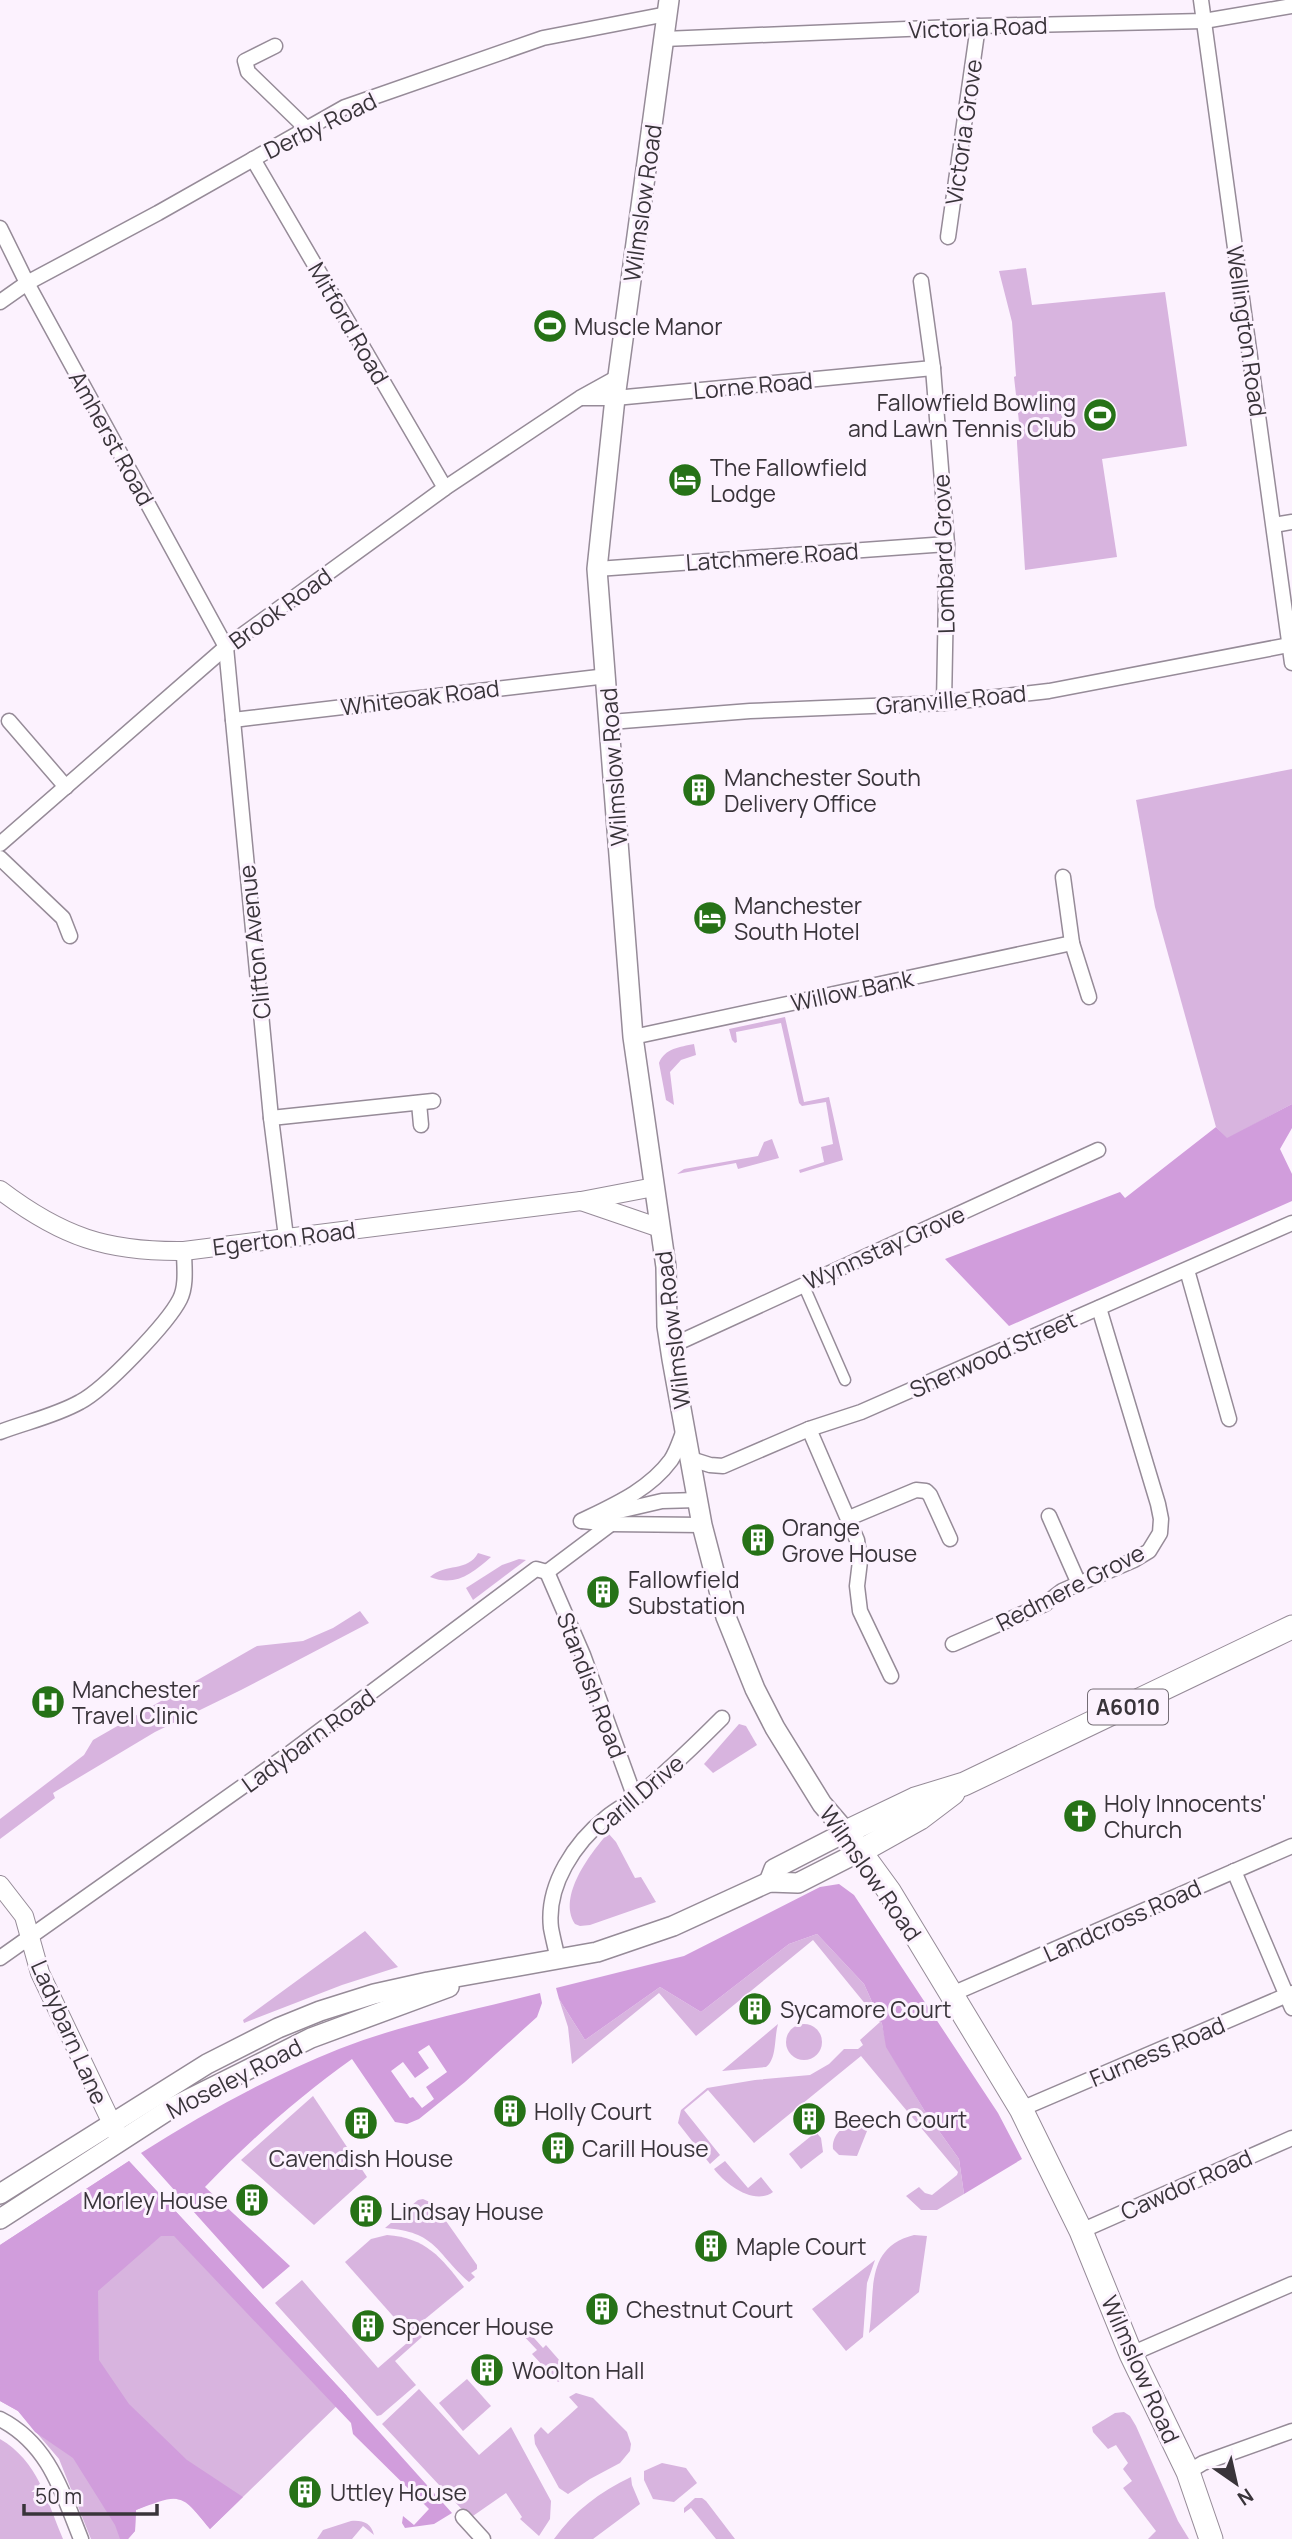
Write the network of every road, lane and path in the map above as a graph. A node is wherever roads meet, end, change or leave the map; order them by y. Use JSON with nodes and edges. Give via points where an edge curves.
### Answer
{"nodes":[{"id":1,"x":1201,"y":0,"type":"edge"},
{"id":2,"x":1292,"y":6,"type":"edge"},
{"id":3,"x":668,"y":7,"type":"edge"},
{"id":4,"x":1204,"y":21,"type":"junction"},
{"id":5,"x":978,"y":26,"type":"junction"},
{"id":6,"x":664,"y":39,"type":"junction"},
{"id":7,"x":275,"y":46,"type":"dead end"},
{"id":8,"x":306,"y":128,"type":"junction"},
{"id":9,"x":253,"y":159,"type":"junction"},
{"id":10,"x":0,"y":228,"type":"edge"},
{"id":11,"x":948,"y":237,"type":"dead end"},
{"id":12,"x":921,"y":281,"type":"dead end"},
{"id":13,"x":27,"y":283,"type":"junction"},
{"id":14,"x":0,"y":302,"type":"edge"},
{"id":15,"x":933,"y":368,"type":"junction"},
{"id":16,"x":618,"y":377,"type":"junction"},
{"id":17,"x":580,"y":398,"type":"junction"},
{"id":18,"x":615,"y":398,"type":"junction"},
{"id":19,"x":445,"y":488,"type":"junction"},
{"id":20,"x":1292,"y":522,"type":"edge"},
{"id":21,"x":1274,"y":524,"type":"junction"},
{"id":22,"x":947,"y":544,"type":"junction"},
{"id":23,"x":597,"y":569,"type":"junction"},
{"id":24,"x":1289,"y":645,"type":"junction"},
{"id":25,"x":226,"y":647,"type":"junction"},
{"id":26,"x":1292,"y":663,"type":"edge"},
{"id":27,"x":607,"y":676,"type":"junction"},
{"id":28,"x":944,"y":703,"type":"junction"},
{"id":29,"x":233,"y":720,"type":"junction"},
{"id":30,"x":9,"y":721,"type":"dead end"},
{"id":31,"x":610,"y":722,"type":"junction"},
{"id":32,"x":66,"y":787,"type":"junction"},
{"id":33,"x":0,"y":844,"type":"edge"},
{"id":34,"x":0,"y":859,"type":"edge"},
{"id":35,"x":1063,"y":877,"type":"dead end"},
{"id":36,"x":70,"y":936,"type":"dead end"},
{"id":37,"x":1072,"y":943,"type":"junction"},
{"id":38,"x":1089,"y":998,"type":"dead end"},
{"id":39,"x":633,"y":1037,"type":"junction"},
{"id":40,"x":271,"y":1118,"type":"junction"},
{"id":41,"x":421,"y":1125,"type":"dead end"},
{"id":42,"x":1098,"y":1150,"type":"dead end"},
{"id":43,"x":654,"y":1186,"type":"junction"},
{"id":44,"x":0,"y":1190,"type":"edge"},
{"id":45,"x":581,"y":1201,"type":"junction"},
{"id":46,"x":1292,"y":1223,"type":"edge"},
{"id":47,"x":660,"y":1228,"type":"junction"},
{"id":48,"x":286,"y":1237,"type":"junction"},
{"id":49,"x":184,"y":1251,"type":"junction"},
{"id":50,"x":1186,"y":1269,"type":"junction"},
{"id":51,"x":803,"y":1284,"type":"junction"},
{"id":52,"x":1099,"y":1308,"type":"junction"},
{"id":53,"x":671,"y":1346,"type":"junction"},
{"id":54,"x":845,"y":1380,"type":"dead end"},
{"id":55,"x":1228,"y":1419,"type":"dead end"},
{"id":56,"x":809,"y":1429,"type":"junction"},
{"id":57,"x":684,"y":1430,"type":"junction"},
{"id":58,"x":0,"y":1432,"type":"edge"},
{"id":59,"x":691,"y":1459,"type":"junction"},
{"id":60,"x":698,"y":1500,"type":"junction"},
{"id":61,"x":1049,"y":1516,"type":"dead end"},
{"id":62,"x":849,"y":1518,"type":"junction"},
{"id":63,"x":581,"y":1521,"type":"junction"},
{"id":64,"x":611,"y":1524,"type":"junction"},
{"id":65,"x":702,"y":1525,"type":"junction"},
{"id":66,"x":950,"y":1539,"type":"dead end"},
{"id":67,"x":547,"y":1572,"type":"junction"},
{"id":68,"x":1079,"y":1584,"type":"junction"},
{"id":69,"x":1292,"y":1627,"type":"edge"},
{"id":70,"x":953,"y":1644,"type":"dead end"},
{"id":71,"x":891,"y":1675,"type":"dead end"},
{"id":72,"x":722,"y":1718,"type":"dead end"},
{"id":73,"x":964,"y":1784,"type":"junction"},
{"id":74,"x":635,"y":1798,"type":"junction"},
{"id":75,"x":846,"y":1832,"type":"junction"},
{"id":76,"x":1292,"y":1846,"type":"edge"},
{"id":77,"x":861,"y":1851,"type":"junction"},
{"id":78,"x":1234,"y":1871,"type":"junction"},
{"id":79,"x":769,"y":1882,"type":"junction"},
{"id":80,"x":0,"y":1885,"type":"edge"},
{"id":81,"x":30,"y":1937,"type":"junction"},
{"id":82,"x":0,"y":1958,"type":"edge"},
{"id":83,"x":558,"y":1960,"type":"junction"},
{"id":84,"x":486,"y":1973,"type":"junction"},
{"id":85,"x":952,"y":1994,"type":"junction"},
{"id":86,"x":1290,"y":1999,"type":"edge"},
{"id":87,"x":1021,"y":2109,"type":"junction"},
{"id":88,"x":111,"y":2124,"type":"junction"},
{"id":89,"x":1292,"y":2138,"type":"edge"},
{"id":90,"x":121,"y":2142,"type":"junction"},
{"id":91,"x":0,"y":2194,"type":"edge"},
{"id":92,"x":0,"y":2220,"type":"edge"},
{"id":93,"x":1081,"y":2231,"type":"junction"},
{"id":94,"x":1292,"y":2284,"type":"edge"},
{"id":95,"x":1131,"y":2354,"type":"junction"},
{"id":96,"x":0,"y":2419,"type":"edge"},
{"id":97,"x":1292,"y":2431,"type":"edge"},
{"id":98,"x":1188,"y":2472,"type":"junction"},
{"id":99,"x":463,"y":2517,"type":"dead end"},
{"id":100,"x":81,"y":2539,"type":"edge"},
{"id":101,"x":483,"y":2539,"type":"edge"},
{"id":102,"x":1211,"y":2539,"type":"edge"}],
"edges":[{"from":1,"to":4,"type":"street","name":"Wellington Road"},
{"from":2,"to":4,"type":"street","name":"Victoria Road"},
{"from":3,"to":6,"type":"main road","name":"Wilmslow Road"},
{"from":3,"to":8,"type":"street","name":"Derby Road","via":[[543,38],[345,107]]},
{"from":4,"to":5,"type":"street","name":"Victoria Road"},
{"from":4,"to":21,"type":"street","name":"Wellington Road"},
{"from":5,"to":6,"type":"street","name":"Victoria Road"},
{"from":5,"to":11,"type":"street","name":"Victoria Grove"},
{"from":6,"to":16,"type":"main road","name":"Wilmslow Road"},
{"from":7,"to":8,"type":"street","via":[[245,61],[248,72]]},
{"from":8,"to":9,"type":"street","name":"Derby Road"},
{"from":9,"to":13,"type":"street","name":"Derby Road"},
{"from":9,"to":19,"type":"street","name":"Mitford Road"},
{"from":10,"to":13,"type":"street","name":"Amherst Road"},
{"from":12,"to":15,"type":"street","name":"Lombard Grove"},
{"from":13,"to":14,"type":"street","name":"Derby Road"},
{"from":13,"to":25,"type":"street","name":"Amherst Road"},
{"from":15,"to":18,"type":"street","name":"Lorne Road"},
{"from":15,"to":22,"type":"street","name":"Lombard Grove"},
{"from":16,"to":17,"type":"street","name":"Brook Road"},
{"from":16,"to":18,"type":"main road","name":"Wilmslow Road"},
{"from":17,"to":18,"type":"street"},
{"from":17,"to":19,"type":"street","name":"Brook Road"},
{"from":18,"to":23,"type":"main road","name":"Wilmslow Road"},
{"from":19,"to":25,"type":"street","name":"Brook Road"},
{"from":20,"to":21,"type":"street"},
{"from":21,"to":24,"type":"street","name":"Wellington Road"},
{"from":22,"to":23,"type":"street","name":"Latchmere Road"},
{"from":22,"to":28,"type":"street","name":"Lombard Grove"},
{"from":23,"to":27,"type":"main road","name":"Wilmslow Road"},
{"from":24,"to":26,"type":"street","name":"Wellington Road"},
{"from":24,"to":28,"type":"street","name":"Granville Road","via":[[1049,691]]},
{"from":25,"to":29,"type":"street","name":"Clifton Avenue"},
{"from":25,"to":32,"type":"street","name":"Brook Road"},
{"from":27,"to":29,"type":"street","name":"Whiteoak Road"},
{"from":27,"to":31,"type":"main road","name":"Wilmslow Road"},
{"from":28,"to":31,"type":"street","name":"Granville Road"},
{"from":29,"to":40,"type":"street","name":"Clifton Avenue"},
{"from":30,"to":32,"type":"street"},
{"from":31,"to":39,"type":"main road","name":"Wilmslow Road"},
{"from":32,"to":33,"type":"street","name":"Brook Road"},
{"from":34,"to":36,"type":"street","via":[[64,918]]},
{"from":35,"to":37,"type":"street"},
{"from":37,"to":38,"type":"street"},
{"from":37,"to":39,"type":"street","name":"Willow Bank"},
{"from":39,"to":43,"type":"main road","name":"Wilmslow Road"},
{"from":40,"to":41,"type":"street","via":[[426,1102]]},
{"from":40,"to":48,"type":"street","name":"Clifton Avenue"},
{"from":42,"to":51,"type":"street","name":"Wynnstay Grove"},
{"from":43,"to":45,"type":"street","name":"Egerton Road"},
{"from":43,"to":47,"type":"main road","name":"Wilmslow Road"},
{"from":44,"to":49,"type":"street","name":"Egerton Road","via":[[46,1223],[91,1241],[133,1250]]},
{"from":45,"to":47,"type":"street","name":"Egerton Road"},
{"from":45,"to":48,"type":"street","name":"Egerton Road"},
{"from":46,"to":50,"type":"street","name":"Sherwood Street"},
{"from":47,"to":53,"type":"main road","name":"Wilmslow Road"},
{"from":48,"to":49,"type":"street","name":"Egerton Road"},
{"from":49,"to":58,"type":"street","via":[[181,1298],[122,1368],[81,1402]]},
{"from":50,"to":52,"type":"street","name":"Sherwood Street"},
{"from":50,"to":55,"type":"street"},
{"from":51,"to":53,"type":"street","name":"Wynnstay Grove"},
{"from":51,"to":54,"type":"street"},
{"from":52,"to":56,"type":"street","name":"Sherwood Street","via":[[861,1412]]},
{"from":52,"to":68,"type":"street","name":"Redmere Grove","via":[[1161,1519],[1160,1533],[1149,1551]]},
{"from":53,"to":57,"type":"main road","name":"Wilmslow Road"},
{"from":56,"to":59,"type":"street","name":"Sherwood Street","via":[[723,1466]]},
{"from":56,"to":62,"type":"street"},
{"from":57,"to":59,"type":"main road","name":"Wilmslow Road"},
{"from":57,"to":63,"type":"street","via":[[673,1458],[654,1481]]},
{"from":59,"to":60,"type":"main road","name":"Wilmslow Road"},
{"from":60,"to":63,"type":"street","via":[[662,1501]]},
{"from":60,"to":65,"type":"main road","name":"Wilmslow Road"},
{"from":61,"to":68,"type":"street"},
{"from":62,"to":66,"type":"street","via":[[916,1490],[926,1492]]},
{"from":62,"to":71,"type":"street","via":[[860,1561],[860,1611]]},
{"from":63,"to":64,"type":"street"},
{"from":64,"to":65,"type":"street"},
{"from":64,"to":67,"type":"street","name":"Ladybarn Road"},
{"from":65,"to":75,"type":"main road","name":"Wilmslow Road","via":[[726,1617],[755,1689],[822,1804]]},
{"from":67,"to":74,"type":"street","name":"Standish Road"},
{"from":67,"to":81,"type":"street","name":"Ladybarn Road","via":[[536,1569],[290,1754]]},
{"from":68,"to":70,"type":"street","name":"Redmere Grove"},
{"from":69,"to":73,"type":"highway","number":"A6010"},
{"from":72,"to":74,"type":"street","name":"Carill Drive"},
{"from":73,"to":75,"type":"highway","number":"A6010","via":[[915,1799]]},
{"from":73,"to":77,"type":"highway","number":"A6010","via":[[920,1818]]},
{"from":74,"to":83,"type":"street","name":"Carill Drive","via":[[584,1839],[561,1875],[551,1926]]},
{"from":75,"to":77,"type":"highway","name":"Wilmslow Road"},
{"from":75,"to":79,"type":"main road","name":"Moseley Road","via":[[774,1869]]},
{"from":76,"to":78,"type":"street","name":"Landcross Road"},
{"from":77,"to":79,"type":"main road","name":"Moseley Road","via":[[798,1883]]},
{"from":77,"to":85,"type":"highway","name":"Wilmslow Road"},
{"from":78,"to":85,"type":"street","name":"Landcross Road"},
{"from":78,"to":86,"type":"street"},
{"from":79,"to":83,"type":"main road","name":"Moseley Road","via":[[673,1926]]},
{"from":80,"to":81,"type":"street","name":"Ladybarn Lane","via":[[24,1916]]},
{"from":81,"to":82,"type":"street","name":"Ladybarn Road"},
{"from":81,"to":88,"type":"street","name":"Ladybarn Lane","via":[[40,1973]]},
{"from":83,"to":84,"type":"main road","name":"Moseley Road"},
{"from":84,"to":88,"type":"main road","name":"Moseley Road","via":[[387,1991],[320,2011],[227,2052]]},
{"from":84,"to":90,"type":"main road","name":"Moseley Road","via":[[311,2039],[173,2107]]},
{"from":85,"to":87,"type":"highway","name":"Wilmslow Road"},
{"from":86,"to":87,"type":"street","name":"Furness Road"},
{"from":87,"to":93,"type":"highway","name":"Wilmslow Road"},
{"from":88,"to":90,"type":"street","name":"Ladybarn Lane"},
{"from":88,"to":91,"type":"main road","name":"Moseley Road"},
{"from":89,"to":93,"type":"street","name":"Cawdor Road"},
{"from":90,"to":92,"type":"main road","name":"Moseley Road"},
{"from":93,"to":95,"type":"highway","name":"Wilmslow Road"},
{"from":94,"to":95,"type":"street"},
{"from":95,"to":98,"type":"highway","name":"Wilmslow Road"},
{"from":96,"to":100,"type":"street","via":[[32,2444],[52,2468]]},
{"from":97,"to":98,"type":"street"},
{"from":98,"to":102,"type":"highway","name":"Wilmslow Road"},
{"from":99,"to":101,"type":"street"}]}
